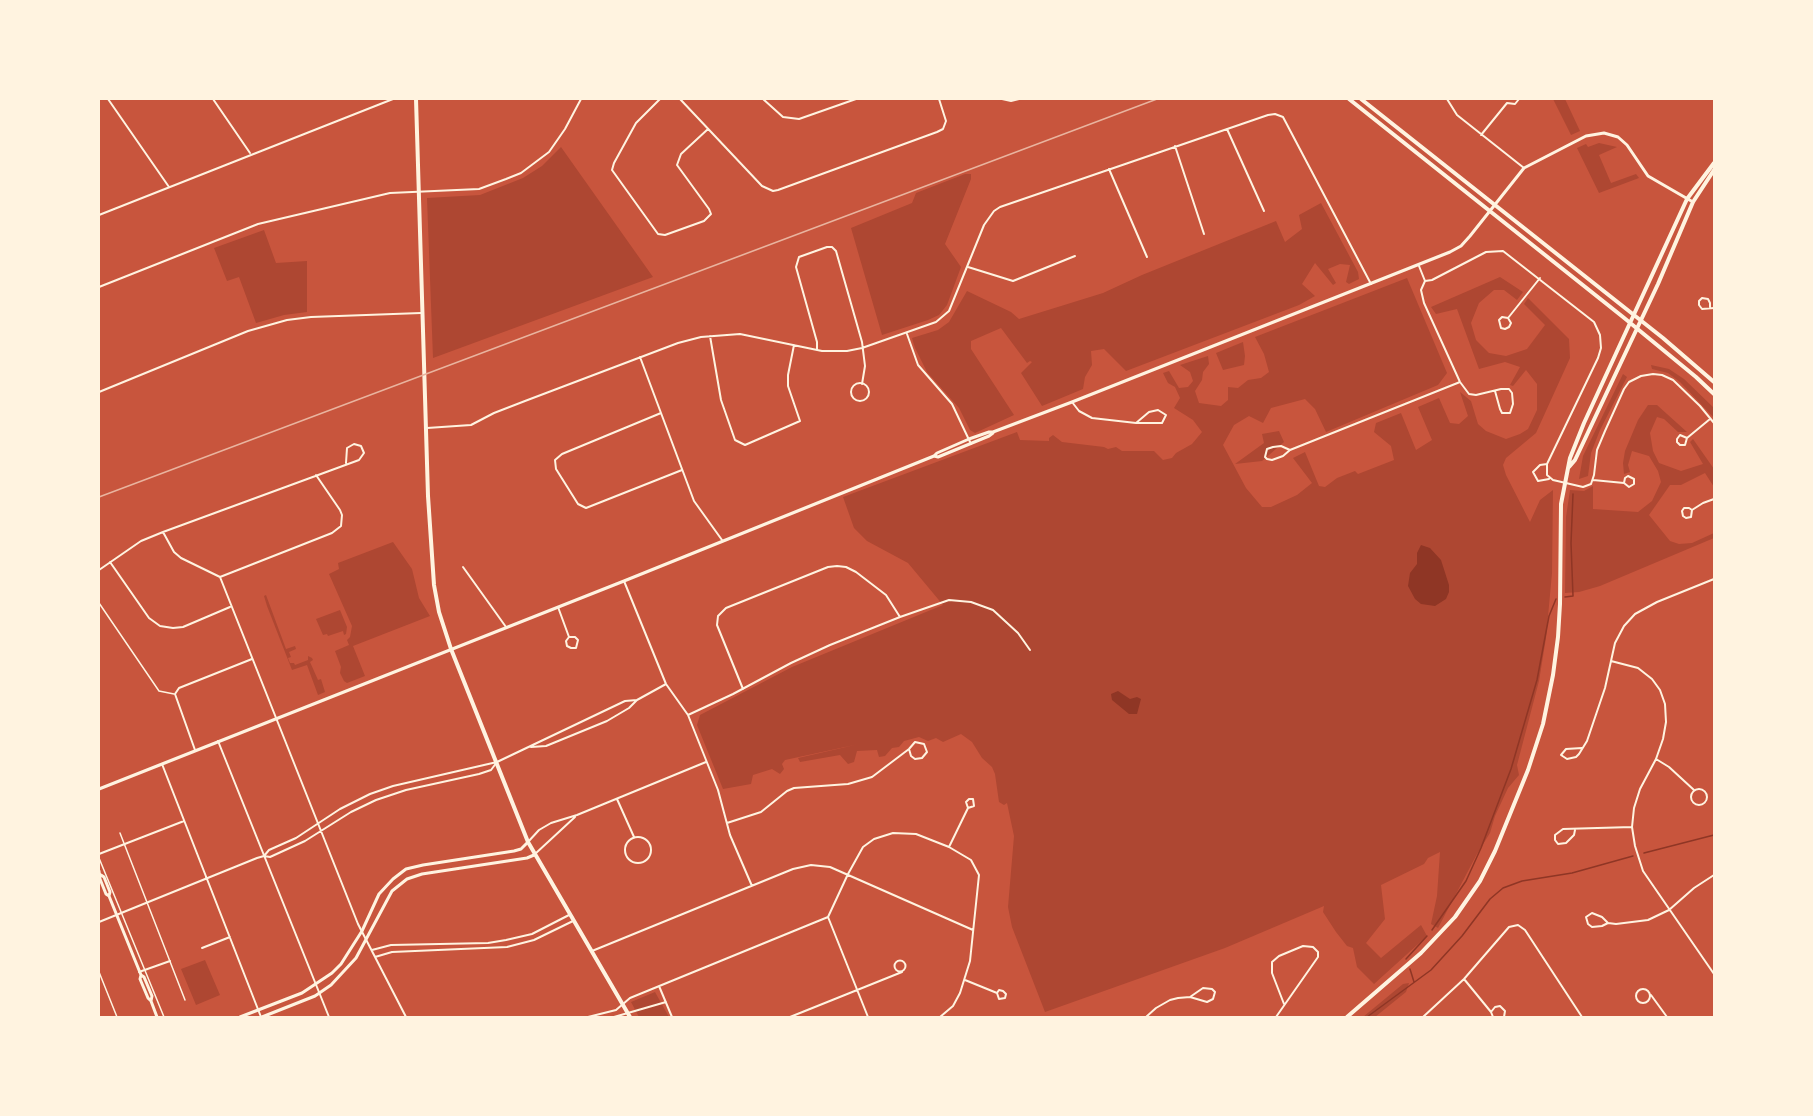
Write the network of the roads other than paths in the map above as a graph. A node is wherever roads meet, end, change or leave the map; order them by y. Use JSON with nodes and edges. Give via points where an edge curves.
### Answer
{"nodes":[{"id":1,"x":108,"y":99,"type":"edge"},
{"id":2,"x":213,"y":99,"type":"edge"},
{"id":3,"x":393,"y":99,"type":"edge"},
{"id":4,"x":416,"y":99,"type":"edge"},
{"id":5,"x":581,"y":99,"type":"edge"},
{"id":6,"x":660,"y":99,"type":"edge"},
{"id":7,"x":680,"y":99,"type":"edge"},
{"id":8,"x":763,"y":99,"type":"edge"},
{"id":9,"x":856,"y":99,"type":"edge"},
{"id":10,"x":939,"y":99,"type":"edge"},
{"id":11,"x":1002,"y":99,"type":"edge"},
{"id":12,"x":1019,"y":99,"type":"edge"},
{"id":13,"x":1349,"y":99,"type":"edge"},
{"id":14,"x":1361,"y":99,"type":"edge"},
{"id":15,"x":1447,"y":99,"type":"edge"},
{"id":16,"x":1504,"y":99,"type":"edge"},
{"id":17,"x":1519,"y":99,"type":"edge"},
{"id":18,"x":1507,"y":103,"type":"junction"},
{"id":19,"x":708,"y":128,"type":"junction"},
{"id":20,"x":1227,"y":129,"type":"junction"},
{"id":21,"x":1481,"y":135,"type":"junction"},
{"id":22,"x":1174,"y":146,"type":"junction"},
{"id":23,"x":250,"y":154,"type":"junction"},
{"id":24,"x":1714,"y":163,"type":"edge"},
{"id":25,"x":1524,"y":168,"type":"junction"},
{"id":26,"x":1109,"y":169,"type":"junction"},
{"id":27,"x":1714,"y":170,"type":"edge"},
{"id":28,"x":169,"y":187,"type":"junction"},
{"id":29,"x":417,"y":192,"type":"junction"},
{"id":30,"x":1687,"y":199,"type":"junction"},
{"id":31,"x":1693,"y":202,"type":"junction"},
{"id":32,"x":1495,"y":205,"type":"junction"},
{"id":33,"x":1264,"y":211,"type":"dead end"},
{"id":34,"x":1491,"y":212,"type":"junction"},
{"id":35,"x":99,"y":215,"type":"edge"},
{"id":36,"x":1204,"y":234,"type":"dead end"},
{"id":37,"x":1075,"y":256,"type":"dead end"},
{"id":38,"x":1147,"y":257,"type":"dead end"},
{"id":39,"x":1419,"y":266,"type":"junction"},
{"id":40,"x":968,"y":267,"type":"junction"},
{"id":41,"x":1540,"y":278,"type":"junction"},
{"id":42,"x":1425,"y":281,"type":"junction"},
{"id":43,"x":1371,"y":284,"type":"junction"},
{"id":44,"x":99,"y":287,"type":"edge"},
{"id":45,"x":1710,"y":307,"type":"dead end"},
{"id":46,"x":1714,"y":308,"type":"edge"},
{"id":47,"x":421,"y":313,"type":"junction"},
{"id":48,"x":1634,"y":316,"type":"junction"},
{"id":49,"x":1508,"y":318,"type":"junction"},
{"id":50,"x":1640,"y":321,"type":"junction"},
{"id":51,"x":1630,"y":323,"type":"junction"},
{"id":52,"x":1636,"y":328,"type":"junction"},
{"id":53,"x":907,"y":333,"type":"junction"},
{"id":54,"x":710,"y":336,"type":"junction"},
{"id":55,"x":794,"y":345,"type":"junction"},
{"id":56,"x":862,"y":348,"type":"junction"},
{"id":57,"x":817,"y":350,"type":"junction"},
{"id":58,"x":640,"y":357,"type":"junction"},
{"id":59,"x":1460,"y":382,"type":"junction"},
{"id":60,"x":1714,"y":382,"type":"edge"},
{"id":61,"x":862,"y":384,"type":"junction"},
{"id":62,"x":1495,"y":391,"type":"junction"},
{"id":63,"x":99,"y":392,"type":"edge"},
{"id":64,"x":1714,"y":394,"type":"edge"},
{"id":65,"x":1072,"y":402,"type":"junction"},
{"id":66,"x":660,"y":413,"type":"junction"},
{"id":67,"x":1710,"y":419,"type":"junction"},
{"id":68,"x":1136,"y":423,"type":"junction"},
{"id":69,"x":1714,"y":423,"type":"edge"},
{"id":70,"x":426,"y":428,"type":"junction"},
{"id":71,"x":1687,"y":438,"type":"dead end"},
{"id":72,"x":970,"y":441,"type":"junction"},
{"id":73,"x":1290,"y":450,"type":"junction"},
{"id":74,"x":346,"y":463,"type":"junction"},
{"id":75,"x":1547,"y":464,"type":"junction"},
{"id":76,"x":1568,"y":468,"type":"junction"},
{"id":77,"x":682,"y":470,"type":"junction"},
{"id":78,"x":316,"y":475,"type":"junction"},
{"id":79,"x":1550,"y":478,"type":"junction"},
{"id":80,"x":1593,"y":480,"type":"junction"},
{"id":81,"x":1564,"y":483,"type":"junction"},
{"id":82,"x":1624,"y":483,"type":"dead end"},
{"id":83,"x":1714,"y":499,"type":"edge"},
{"id":84,"x":1692,"y":510,"type":"dead end"},
{"id":85,"x":163,"y":532,"type":"junction"},
{"id":86,"x":722,"y":540,"type":"junction"},
{"id":87,"x":110,"y":562,"type":"junction"},
{"id":88,"x":463,"y":567,"type":"dead end"},
{"id":89,"x":99,"y":570,"type":"edge"},
{"id":90,"x":220,"y":578,"type":"junction"},
{"id":91,"x":1714,"y":579,"type":"edge"},
{"id":92,"x":624,"y":581,"type":"junction"},
{"id":93,"x":99,"y":603,"type":"edge"},
{"id":94,"x":231,"y":606,"type":"junction"},
{"id":95,"x":558,"y":607,"type":"junction"},
{"id":96,"x":900,"y":617,"type":"junction"},
{"id":97,"x":506,"y":627,"type":"junction"},
{"id":98,"x":569,"y":637,"type":"junction"},
{"id":99,"x":451,"y":649,"type":"junction"},
{"id":100,"x":1030,"y":650,"type":"dead end"},
{"id":101,"x":252,"y":659,"type":"junction"},
{"id":102,"x":1611,"y":661,"type":"junction"},
{"id":103,"x":666,"y":684,"type":"junction"},
{"id":104,"x":743,"y":689,"type":"junction"},
{"id":105,"x":175,"y":694,"type":"junction"},
{"id":106,"x":637,"y":700,"type":"junction"},
{"id":107,"x":688,"y":716,"type":"junction"},
{"id":108,"x":276,"y":718,"type":"junction"},
{"id":109,"x":218,"y":741,"type":"junction"},
{"id":110,"x":531,"y":747,"type":"junction"},
{"id":111,"x":1582,"y":748,"type":"junction"},
{"id":112,"x":909,"y":749,"type":"junction"},
{"id":113,"x":195,"y":750,"type":"junction"},
{"id":114,"x":1656,"y":759,"type":"junction"},
{"id":115,"x":497,"y":762,"type":"junction"},
{"id":116,"x":706,"y":762,"type":"junction"},
{"id":117,"x":162,"y":765,"type":"junction"},
{"id":118,"x":99,"y":789,"type":"edge"},
{"id":119,"x":1694,"y":790,"type":"junction"},
{"id":120,"x":617,"y":799,"type":"junction"},
{"id":121,"x":968,"y":808,"type":"dead end"},
{"id":122,"x":577,"y":815,"type":"junction"},
{"id":123,"x":184,"y":821,"type":"junction"},
{"id":124,"x":727,"y":823,"type":"junction"},
{"id":125,"x":318,"y":824,"type":"junction"},
{"id":126,"x":1632,"y":827,"type":"junction"},
{"id":127,"x":1575,"y":830,"type":"junction"},
{"id":128,"x":321,"y":831,"type":"junction"},
{"id":129,"x":120,"y":833,"type":"dead end"},
{"id":130,"x":634,"y":837,"type":"junction"},
{"id":131,"x":528,"y":842,"type":"junction"},
{"id":132,"x":124,"y":844,"type":"junction"},
{"id":133,"x":950,"y":847,"type":"junction"},
{"id":134,"x":534,"y":855,"type":"junction"},
{"id":135,"x":99,"y":856,"type":"edge"},
{"id":136,"x":264,"y":856,"type":"junction"},
{"id":137,"x":100,"y":873,"type":"edge"},
{"id":138,"x":848,"y":874,"type":"junction"},
{"id":139,"x":1714,"y":875,"type":"edge"},
{"id":140,"x":207,"y":878,"type":"junction"},
{"id":141,"x":752,"y":886,"type":"junction"},
{"id":142,"x":146,"y":903,"type":"junction"},
{"id":143,"x":1669,"y":910,"type":"junction"},
{"id":144,"x":122,"y":912,"type":"junction"},
{"id":145,"x":571,"y":914,"type":"junction"},
{"id":146,"x":116,"y":915,"type":"junction"},
{"id":147,"x":828,"y":918,"type":"junction"},
{"id":148,"x":574,"y":920,"type":"junction"},
{"id":149,"x":99,"y":922,"type":"edge"},
{"id":150,"x":1608,"y":923,"type":"junction"},
{"id":151,"x":973,"y":930,"type":"junction"},
{"id":152,"x":362,"y":932,"type":"junction"},
{"id":153,"x":230,"y":937,"type":"junction"},
{"id":154,"x":366,"y":940,"type":"junction"},
{"id":155,"x":202,"y":948,"type":"dead end"},
{"id":156,"x":372,"y":950,"type":"junction"},
{"id":157,"x":592,"y":951,"type":"junction"},
{"id":158,"x":375,"y":957,"type":"junction"},
{"id":159,"x":170,"y":961,"type":"junction"},
{"id":160,"x":144,"y":970,"type":"junction"},
{"id":161,"x":99,"y":972,"type":"edge"},
{"id":162,"x":902,"y":972,"type":"dead end"},
{"id":163,"x":140,"y":974,"type":"junction"},
{"id":164,"x":1714,"y":974,"type":"edge"},
{"id":165,"x":1464,"y":979,"type":"junction"},
{"id":166,"x":966,"y":980,"type":"junction"},
{"id":167,"x":316,"y":986,"type":"junction"},
{"id":168,"x":659,"y":986,"type":"junction"},
{"id":169,"x":856,"y":988,"type":"junction"},
{"id":170,"x":319,"y":993,"type":"junction"},
{"id":171,"x":997,"y":993,"type":"dead end"},
{"id":172,"x":1650,"y":994,"type":"junction"},
{"id":173,"x":1190,"y":997,"type":"junction"},
{"id":174,"x":185,"y":1000,"type":"dead end"},
{"id":175,"x":666,"y":1002,"type":"junction"},
{"id":176,"x":622,"y":1004,"type":"junction"},
{"id":177,"x":1284,"y":1004,"type":"junction"},
{"id":178,"x":259,"y":1010,"type":"junction"},
{"id":179,"x":1491,"y":1012,"type":"junction"},
{"id":180,"x":629,"y":1015,"type":"edge"},
{"id":181,"x":117,"y":1017,"type":"edge"},
{"id":182,"x":157,"y":1017,"type":"edge"},
{"id":183,"x":164,"y":1017,"type":"edge"},
{"id":184,"x":240,"y":1017,"type":"edge"},
{"id":185,"x":262,"y":1017,"type":"edge"},
{"id":186,"x":329,"y":1017,"type":"edge"},
{"id":187,"x":406,"y":1017,"type":"edge"},
{"id":188,"x":588,"y":1017,"type":"edge"},
{"id":189,"x":614,"y":1017,"type":"edge"},
{"id":190,"x":672,"y":1017,"type":"edge"},
{"id":191,"x":790,"y":1017,"type":"edge"},
{"id":192,"x":868,"y":1017,"type":"edge"},
{"id":193,"x":940,"y":1017,"type":"edge"},
{"id":194,"x":1146,"y":1017,"type":"edge"},
{"id":195,"x":1276,"y":1017,"type":"edge"},
{"id":196,"x":1347,"y":1017,"type":"edge"},
{"id":197,"x":1423,"y":1017,"type":"edge"},
{"id":198,"x":1492,"y":1017,"type":"edge"},
{"id":199,"x":1504,"y":1017,"type":"edge"},
{"id":200,"x":1582,"y":1017,"type":"edge"},
{"id":201,"x":1667,"y":1017,"type":"edge"}],
"edges":[{"from":1,"to":28,"type":"street"},
{"from":2,"to":23,"type":"street"},
{"from":3,"to":23,"type":"street"},
{"from":4,"to":29,"type":"main road"},
{"from":5,"to":29,"type":"street","via":[[549,152],[521,173],[479,189]]},
{"from":6,"to":19,"type":"street","via":[[636,123],[612,167],[658,234],[704,221],[711,214],[677,165],[681,154]]},
{"from":7,"to":19,"type":"street"},
{"from":8,"to":9,"type":"street","via":[[783,117],[799,119]]},
{"from":10,"to":19,"type":"street","via":[[946,121],[943,129],[778,190],[762,186]]},
{"from":11,"to":12,"type":"street"},
{"from":13,"to":34,"type":"main road"},
{"from":14,"to":32,"type":"main road"},
{"from":15,"to":21,"type":"street","via":[[1457,115]]},
{"from":16,"to":18,"type":"street"},
{"from":17,"to":18,"type":"street","via":[[1515,104]]},
{"from":18,"to":21,"type":"street"},
{"from":20,"to":22,"type":"street"},
{"from":20,"to":33,"type":"street"},
{"from":20,"to":43,"type":"street","via":[[1268,115],[1283,117]]},
{"from":21,"to":25,"type":"street"},
{"from":22,"to":26,"type":"street"},
{"from":22,"to":36,"type":"street"},
{"from":23,"to":28,"type":"street"},
{"from":24,"to":30,"type":"main road"},
{"from":25,"to":30,"type":"street","via":[[1586,136],[1608,134],[1622,141],[1648,176]]},
{"from":25,"to":32,"type":"street"},
{"from":26,"to":38,"type":"street"},
{"from":26,"to":40,"type":"street","via":[[994,211],[984,225]]},
{"from":27,"to":31,"type":"main road"},
{"from":28,"to":35,"type":"street"},
{"from":29,"to":44,"type":"street","via":[[390,193],[258,225]]},
{"from":29,"to":47,"type":"main road"},
{"from":30,"to":31,"type":"street"},
{"from":30,"to":48,"type":"main road"},
{"from":31,"to":50,"type":"main road"},
{"from":32,"to":34,"type":"street"},
{"from":32,"to":48,"type":"main road"},
{"from":34,"to":39,"type":"street","via":[[1461,246]]},
{"from":34,"to":51,"type":"main road"},
{"from":37,"to":40,"type":"street","via":[[1013,281]]},
{"from":39,"to":42,"type":"street"},
{"from":39,"to":43,"type":"street"},
{"from":40,"to":53,"type":"street","via":[[949,311],[941,319]]},
{"from":41,"to":42,"type":"street","via":[[1509,253],[1494,250]]},
{"from":41,"to":49,"type":"street"},
{"from":41,"to":75,"type":"street","via":[[1594,322],[1601,348]]},
{"from":42,"to":59,"type":"street","via":[[1421,290],[1424,303]]},
{"from":43,"to":65,"type":"street"},
{"from":45,"to":46,"type":"street"},
{"from":47,"to":63,"type":"street","via":[[287,320],[248,331]]},
{"from":47,"to":70,"type":"main road"},
{"from":48,"to":50,"type":"main road"},
{"from":48,"to":51,"type":"main road"},
{"from":49,"to":49,"type":"street","via":[[1499,320],[1501,328],[1509,327]]},
{"from":50,"to":52,"type":"main road"},
{"from":50,"to":60,"type":"main road"},
{"from":51,"to":52,"type":"main road"},
{"from":51,"to":76,"type":"main road"},
{"from":52,"to":64,"type":"main road"},
{"from":52,"to":76,"type":"main road"},
{"from":53,"to":56,"type":"street"},
{"from":53,"to":72,"type":"street","via":[[918,365],[952,404]]},
{"from":54,"to":55,"type":"street","via":[[740,334]]},
{"from":54,"to":55,"type":"street","via":[[722,400],[735,440],[741,444],[800,422],[788,386]]},
{"from":54,"to":58,"type":"street"},
{"from":55,"to":57,"type":"street"},
{"from":56,"to":57,"type":"street"},
{"from":56,"to":57,"type":"street","via":[[836,251],[827,247],[799,257],[796,267]]},
{"from":56,"to":61,"type":"street"},
{"from":58,"to":66,"type":"street"},
{"from":58,"to":70,"type":"street","via":[[471,425]]},
{"from":59,"to":62,"type":"street","via":[[1469,394]]},
{"from":59,"to":73,"type":"street"},
{"from":61,"to":61,"type":"street","via":[[852,389],[857,400],[865,400],[869,394]]},
{"from":62,"to":62,"type":"street","via":[[1502,413],[1510,413],[1510,391]]},
{"from":65,"to":68,"type":"street","via":[[1092,418]]},
{"from":65,"to":72,"type":"street"},
{"from":66,"to":77,"type":"street"},
{"from":66,"to":77,"type":"street","via":[[562,454],[555,460],[556,469],[578,504],[586,508]]},
{"from":67,"to":69,"type":"street"},
{"from":67,"to":71,"type":"street"},
{"from":67,"to":80,"type":"street","via":[[1673,380],[1653,374],[1634,379],[1624,389],[1597,450]]},
{"from":68,"to":68,"type":"street","via":[[1158,425],[1166,415],[1158,410],[1149,412]]},
{"from":70,"to":99,"type":"main road","via":[[434,585]]},
{"from":72,"to":86,"type":"street"},
{"from":73,"to":73,"type":"street","via":[[1273,447],[1267,449],[1265,457],[1272,460]]},
{"from":74,"to":74,"type":"street","via":[[362,457],[361,446],[347,448]]},
{"from":74,"to":78,"type":"street"},
{"from":75,"to":79,"type":"street"},
{"from":75,"to":79,"type":"street","via":[[1536,468],[1534,474],[1541,482]]},
{"from":76,"to":81,"type":"main road"},
{"from":77,"to":86,"type":"street","via":[[694,501]]},
{"from":78,"to":85,"type":"street"},
{"from":78,"to":90,"type":"street","via":[[340,510],[341,526]]},
{"from":79,"to":81,"type":"street"},
{"from":80,"to":81,"type":"street","via":[[1583,487]]},
{"from":80,"to":82,"type":"street"},
{"from":81,"to":196,"type":"main road","via":[[1553,675],[1543,724],[1503,831],[1480,880],[1455,917],[1421,954]]},
{"from":83,"to":84,"type":"street"},
{"from":85,"to":87,"type":"street","via":[[141,541]]},
{"from":85,"to":90,"type":"street","via":[[174,552]]},
{"from":86,"to":92,"type":"street"},
{"from":87,"to":89,"type":"street"},
{"from":87,"to":94,"type":"street","via":[[149,618],[160,626],[183,627]]},
{"from":88,"to":97,"type":"street"},
{"from":90,"to":94,"type":"street"},
{"from":91,"to":102,"type":"street","via":[[1635,614],[1624,626]]},
{"from":92,"to":95,"type":"street"},
{"from":92,"to":103,"type":"street"},
{"from":93,"to":105,"type":"lane","via":[[159,691]]},
{"from":94,"to":101,"type":"street"},
{"from":95,"to":97,"type":"street"},
{"from":95,"to":98,"type":"street"},
{"from":96,"to":100,"type":"street","via":[[949,600],[971,602],[1001,615]]},
{"from":96,"to":104,"type":"street","via":[[791,663]]},
{"from":96,"to":104,"type":"street","via":[[886,595],[856,572],[837,566],[726,608],[720,612],[717,625]]},
{"from":97,"to":99,"type":"street"},
{"from":98,"to":98,"type":"street","via":[[567,646],[576,648],[578,640]]},
{"from":99,"to":108,"type":"street"},
{"from":99,"to":115,"type":"main road"},
{"from":101,"to":105,"type":"street","via":[[179,688]]},
{"from":101,"to":108,"type":"street"},
{"from":102,"to":111,"type":"street","via":[[1597,714]]},
{"from":102,"to":114,"type":"street","via":[[1638,668],[1660,690],[1666,722]]},
{"from":103,"to":106,"type":"street"},
{"from":103,"to":107,"type":"street"},
{"from":104,"to":107,"type":"street"},
{"from":105,"to":113,"type":"street"},
{"from":106,"to":110,"type":"street","via":[[625,702]]},
{"from":106,"to":110,"type":"street","via":[[607,721],[546,747]]},
{"from":107,"to":116,"type":"street"},
{"from":108,"to":109,"type":"street"},
{"from":108,"to":125,"type":"street"},
{"from":109,"to":113,"type":"street"},
{"from":109,"to":136,"type":"street"},
{"from":110,"to":115,"type":"street"},
{"from":111,"to":111,"type":"street","via":[[1566,750],[1561,755],[1571,759]]},
{"from":112,"to":112,"type":"street","via":[[911,756],[919,759],[927,750],[920,741]]},
{"from":112,"to":124,"type":"street","via":[[865,780],[794,788],[761,812]]},
{"from":113,"to":117,"type":"street"},
{"from":114,"to":119,"type":"street"},
{"from":114,"to":126,"type":"street","via":[[1640,789]]},
{"from":115,"to":125,"type":"street","via":[[381,790]]},
{"from":115,"to":128,"type":"street","via":[[491,770],[376,800]]},
{"from":115,"to":131,"type":"main road"},
{"from":116,"to":120,"type":"street"},
{"from":116,"to":124,"type":"street"},
{"from":117,"to":118,"type":"street"},
{"from":117,"to":123,"type":"street"},
{"from":119,"to":119,"type":"street","via":[[1692,801],[1704,803],[1706,792]]},
{"from":120,"to":122,"type":"street"},
{"from":120,"to":130,"type":"street"},
{"from":121,"to":133,"type":"street"},
{"from":122,"to":131,"type":"street","via":[[551,823]]},
{"from":122,"to":134,"type":"street"},
{"from":123,"to":132,"type":"street"},
{"from":123,"to":140,"type":"street"},
{"from":124,"to":141,"type":"street"},
{"from":125,"to":128,"type":"street"},
{"from":125,"to":136,"type":"street"},
{"from":126,"to":127,"type":"street"},
{"from":126,"to":143,"type":"street","via":[[1643,871]]},
{"from":127,"to":127,"type":"street","via":[[1563,829],[1555,840],[1558,844],[1566,843]]},
{"from":128,"to":136,"type":"street","via":[[277,854]]},
{"from":128,"to":152,"type":"street"},
{"from":129,"to":132,"type":"lane"},
{"from":130,"to":130,"type":"street","via":[[626,846],[626,854],[632,861],[642,863],[650,857],[652,846],[646,839]]},
{"from":131,"to":134,"type":"main road"},
{"from":131,"to":152,"type":"street","via":[[514,851],[406,869],[379,894]]},
{"from":132,"to":135,"type":"street"},
{"from":132,"to":142,"type":"lane"},
{"from":133,"to":138,"type":"street","via":[[916,834],[893,833],[863,847]]},
{"from":133,"to":151,"type":"street","via":[[971,860],[978,875]]},
{"from":134,"to":145,"type":"main road"},
{"from":134,"to":154,"type":"street","via":[[407,879],[392,891]]},
{"from":135,"to":144,"type":"lane"},
{"from":136,"to":140,"type":"street"},
{"from":136,"to":167,"type":"street"},
{"from":137,"to":146,"type":"street"},
{"from":138,"to":141,"type":"street","via":[[811,865]]},
{"from":138,"to":147,"type":"street"},
{"from":138,"to":151,"type":"street"},
{"from":139,"to":143,"type":"street"},
{"from":140,"to":142,"type":"street"},
{"from":140,"to":153,"type":"street"},
{"from":141,"to":157,"type":"street"},
{"from":142,"to":144,"type":"street"},
{"from":142,"to":159,"type":"lane"},
{"from":143,"to":150,"type":"street","via":[[1635,923]]},
{"from":143,"to":164,"type":"street"},
{"from":144,"to":146,"type":"street"},
{"from":144,"to":160,"type":"lane"},
{"from":145,"to":148,"type":"main road"},
{"from":145,"to":156,"type":"street","via":[[538,931],[506,940],[390,945]]},
{"from":146,"to":149,"type":"street"},
{"from":146,"to":163,"type":"street"},
{"from":147,"to":168,"type":"street"},
{"from":147,"to":169,"type":"street"},
{"from":148,"to":157,"type":"main road"},
{"from":148,"to":158,"type":"street","via":[[534,940],[507,946],[392,952]]},
{"from":150,"to":150,"type":"street","via":[[1592,914],[1586,917],[1592,927]]},
{"from":151,"to":166,"type":"street"},
{"from":152,"to":154,"type":"street"},
{"from":152,"to":167,"type":"street","via":[[341,964]]},
{"from":153,"to":155,"type":"street"},
{"from":153,"to":178,"type":"street"},
{"from":154,"to":156,"type":"street"},
{"from":154,"to":170,"type":"street","via":[[345,972]]},
{"from":156,"to":158,"type":"street"},
{"from":157,"to":176,"type":"main road"},
{"from":158,"to":187,"type":"street"},
{"from":159,"to":160,"type":"street"},
{"from":159,"to":174,"type":"lane"},
{"from":160,"to":163,"type":"street"},
{"from":160,"to":183,"type":"lane"},
{"from":161,"to":181,"type":"lane"},
{"from":162,"to":169,"type":"street"},
{"from":163,"to":182,"type":"street"},
{"from":165,"to":179,"type":"street"},
{"from":165,"to":197,"type":"street"},
{"from":165,"to":200,"type":"street","via":[[1506,930],[1518,925]]},
{"from":166,"to":171,"type":"street"},
{"from":166,"to":193,"type":"street","via":[[953,1006]]},
{"from":167,"to":170,"type":"street"},
{"from":167,"to":178,"type":"street"},
{"from":168,"to":175,"type":"street"},
{"from":168,"to":176,"type":"street"},
{"from":169,"to":191,"type":"street"},
{"from":169,"to":192,"type":"street"},
{"from":170,"to":185,"type":"street"},
{"from":170,"to":186,"type":"street"},
{"from":172,"to":172,"type":"street","via":[[1644,988],[1636,996],[1645,1002]]},
{"from":172,"to":201,"type":"street"},
{"from":173,"to":173,"type":"street","via":[[1207,1002],[1214,999],[1215,992],[1203,988]]},
{"from":173,"to":194,"type":"street","via":[[1162,1004]]},
{"from":175,"to":180,"type":"street"},
{"from":175,"to":190,"type":"street"},
{"from":176,"to":180,"type":"main road"},
{"from":176,"to":188,"type":"street","via":[[616,1010]]},
{"from":177,"to":177,"type":"street","via":[[1318,957],[1313,947],[1304,946],[1272,962],[1272,973]]},
{"from":177,"to":195,"type":"street"},
{"from":178,"to":184,"type":"street"},
{"from":178,"to":185,"type":"street"},
{"from":179,"to":198,"type":"street"},
{"from":179,"to":199,"type":"street","via":[[1500,1006]]},
{"from":180,"to":189,"type":"street"}]}
